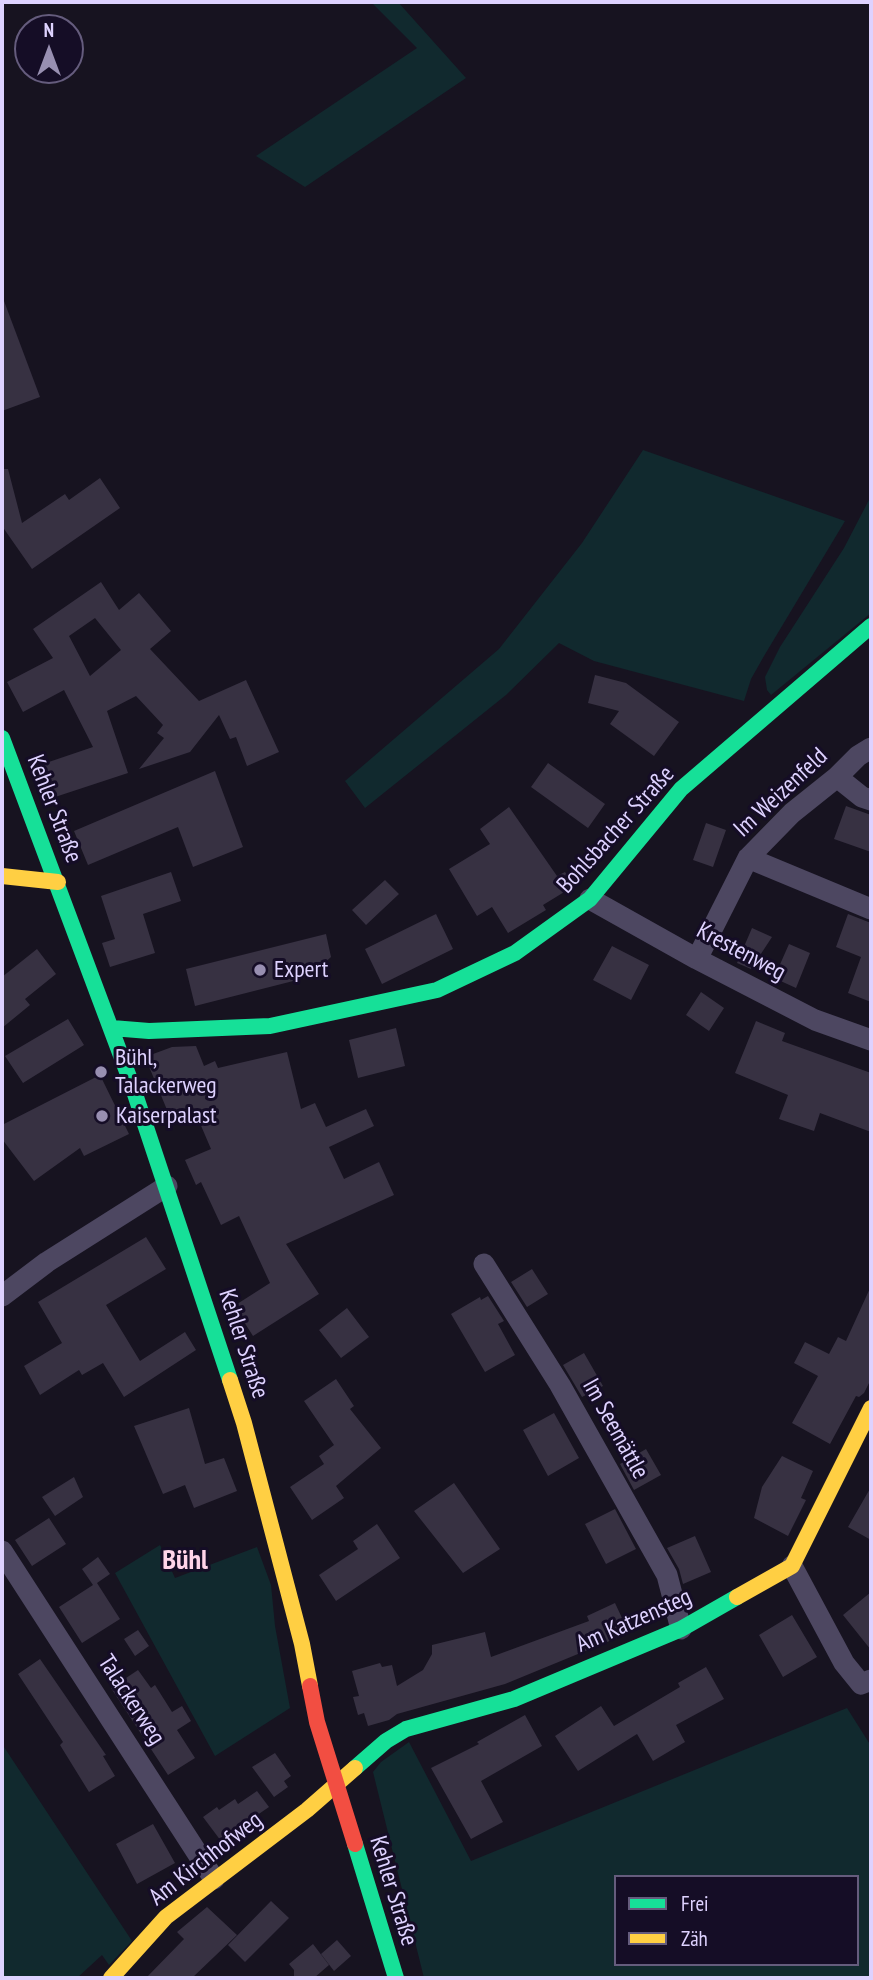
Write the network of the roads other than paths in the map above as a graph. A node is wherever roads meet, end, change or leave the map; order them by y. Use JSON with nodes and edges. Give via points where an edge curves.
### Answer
{"nodes":[{"id":1,"x":871,"y":626,"type":"edge"},
{"id":2,"x":2,"y":738,"type":"edge"},
{"id":3,"x":871,"y":748,"type":"edge"},
{"id":4,"x":837,"y":777,"type":"junction"},
{"id":5,"x":871,"y":800,"type":"edge"},
{"id":6,"x":748,"y":858,"type":"junction"},
{"id":7,"x":2,"y":876,"type":"edge"},
{"id":8,"x":58,"y":882,"type":"junction"},
{"id":9,"x":590,"y":899,"type":"junction"},
{"id":10,"x":871,"y":909,"type":"edge"},
{"id":11,"x":697,"y":959,"type":"junction"},
{"id":12,"x":112,"y":1028,"type":"junction"},
{"id":13,"x":871,"y":1041,"type":"edge"},
{"id":14,"x":167,"y":1186,"type":"junction"},
{"id":15,"x":484,"y":1264,"type":"dead end"},
{"id":16,"x":2,"y":1296,"type":"edge"},
{"id":17,"x":871,"y":1408,"type":"edge"},
{"id":18,"x":2,"y":1551,"type":"edge"},
{"id":19,"x":792,"y":1566,"type":"junction"},
{"id":20,"x":681,"y":1629,"type":"junction"},
{"id":21,"x":871,"y":1680,"type":"edge"},
{"id":22,"x":337,"y":1785,"type":"junction"},
{"id":23,"x":214,"y":1879,"type":"junction"},
{"id":24,"x":111,"y":1978,"type":"edge"},
{"id":25,"x":396,"y":1978,"type":"edge"}],
"edges":[{"from":1,"to":9,"type":"street","name":"Bohlsbacher Straße","via":[[681,789]]},
{"from":2,"to":8,"type":"street","name":"Kehler Straße"},
{"from":3,"to":4,"type":"street","name":"Im Weizenfeld"},
{"from":4,"to":5,"type":"street"},
{"from":4,"to":6,"type":"street","name":"Im Weizenfeld","via":[[792,813]]},
{"from":6,"to":10,"type":"street"},
{"from":6,"to":11,"type":"street","name":"Im Weizenfeld"},
{"from":7,"to":8,"type":"street"},
{"from":8,"to":12,"type":"street","name":"Kehler Straße"},
{"from":9,"to":11,"type":"street","name":"Krestenweg"},
{"from":9,"to":12,"type":"street","name":"Bohlsbacher Straße","via":[[515,953],[437,990],[270,1026]]},
{"from":11,"to":13,"type":"street","name":"Krestenweg","via":[[815,1020]]},
{"from":12,"to":14,"type":"street","name":"Kehler Straße"},
{"from":14,"to":16,"type":"street"},
{"from":14,"to":22,"type":"street","name":"Kehler Straße","via":[[244,1423],[302,1644],[317,1722]]},
{"from":15,"to":20,"type":"street","name":"Im Seemättle","via":[[560,1385],[667,1575]]},
{"from":17,"to":19,"type":"street"},
{"from":18,"to":23,"type":"street","name":"Talackerweg"},
{"from":19,"to":20,"type":"street","name":"Am Katzensteg"},
{"from":19,"to":21,"type":"street","via":[[844,1663],[862,1684]]},
{"from":20,"to":22,"type":"street","name":"Am Katzensteg","via":[[514,1699],[407,1729],[386,1741]]},
{"from":22,"to":23,"type":"street","name":"Am Kirchhofweg"},
{"from":22,"to":25,"type":"street","name":"Kehler Straße"},
{"from":23,"to":24,"type":"street","name":"Am Kirchhofweg","via":[[166,1917]]}]}
